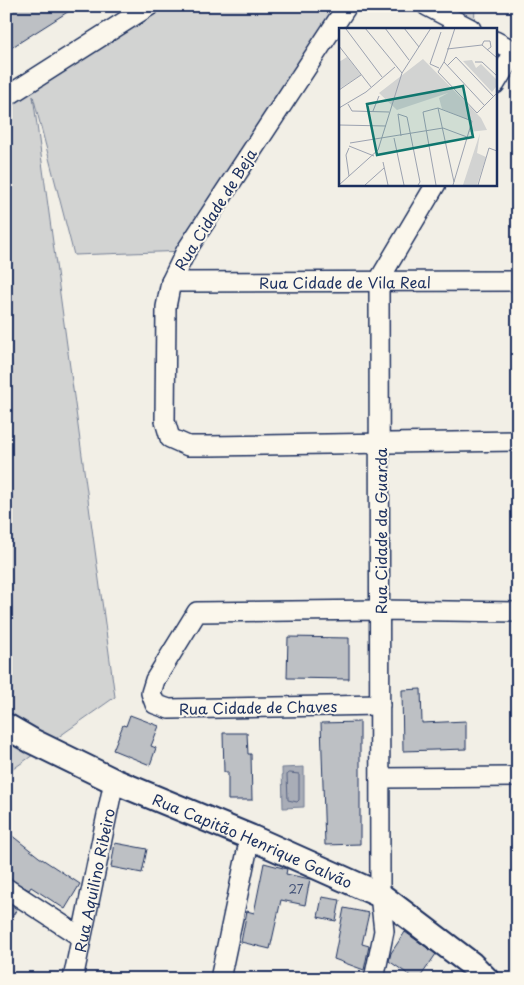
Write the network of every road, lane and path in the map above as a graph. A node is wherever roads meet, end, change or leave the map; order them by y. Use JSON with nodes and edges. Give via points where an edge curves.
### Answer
{"nodes":[{"id":1,"x":149,"y":6,"type":"edge"},
{"id":2,"x":347,"y":6,"type":"edge"},
{"id":3,"x":427,"y":6,"type":"edge"},
{"id":4,"x":469,"y":28,"type":"edge"},
{"id":5,"x":496,"y":42,"type":"edge"},
{"id":6,"x":516,"y":52,"type":"edge"},
{"id":7,"x":496,"y":82,"type":"edge"},
{"id":8,"x":6,"y":97,"type":"edge"},
{"id":9,"x":435,"y":185,"type":"edge"},
{"id":10,"x":379,"y":280,"type":"junction"},
{"id":11,"x":518,"y":281,"type":"edge"},
{"id":12,"x":171,"y":282,"type":"junction"},
{"id":13,"x":381,"y":442,"type":"junction"},
{"id":14,"x":518,"y":442,"type":"edge"},
{"id":15,"x":380,"y":610,"type":"junction"},
{"id":16,"x":518,"y":612,"type":"edge"},
{"id":17,"x":380,"y":705,"type":"junction"},
{"id":18,"x":6,"y":726,"type":"edge"},
{"id":19,"x":518,"y":777,"type":"edge"},
{"id":20,"x":380,"y":778,"type":"junction"},
{"id":21,"x":114,"y":781,"type":"junction"},
{"id":22,"x":250,"y":837,"type":"junction"},
{"id":23,"x":6,"y":888,"type":"edge"},
{"id":24,"x":380,"y":894,"type":"junction"},
{"id":25,"x":81,"y":937,"type":"junction"},
{"id":26,"x":73,"y":979,"type":"edge"},
{"id":27,"x":220,"y":979,"type":"edge"},
{"id":28,"x":374,"y":979,"type":"edge"},
{"id":29,"x":486,"y":979,"type":"edge"}],
"edges":[{"from":1,"to":8,"type":"street"},
{"from":2,"to":12,"type":"street","name":"Rua Cidade de Beja","via":[[186,251]]},
{"from":3,"to":4,"type":"street"},
{"from":5,"to":6,"type":"street"},
{"from":6,"to":7,"type":"street"},
{"from":9,"to":10,"type":"street"},
{"from":10,"to":11,"type":"street","name":"Rua Cidade de Vila Real"},
{"from":10,"to":12,"type":"street","name":"Rua Cidade de Vila Real"},
{"from":10,"to":13,"type":"street","name":"Rua Cidade da Guarda"},
{"from":12,"to":13,"type":"street","name":"Rua Cidade de Beja","via":[[166,306],[165,421],[170,438],[188,446]]},
{"from":13,"to":14,"type":"street"},
{"from":13,"to":15,"type":"street","name":"Rua Cidade da Guarda"},
{"from":15,"to":16,"type":"street"},
{"from":15,"to":17,"type":"street","name":"Rua Cidade da Guarda"},
{"from":15,"to":17,"type":"street","name":"Rua Cidade de Chaves","via":[[197,612],[155,680],[151,693],[155,704],[169,709]]},
{"from":17,"to":20,"type":"street","name":"Rua Cidade da Guarda"},
{"from":18,"to":21,"type":"street","name":"Rua Capitão Henrique Galvão"},
{"from":19,"to":20,"type":"street"},
{"from":20,"to":24,"type":"street","name":"Rua Cidade da Guarda"},
{"from":21,"to":22,"type":"street","name":"Rua Capitão Henrique Galvão"},
{"from":21,"to":25,"type":"street","name":"Rua Aquilino Ribeiro"},
{"from":22,"to":24,"type":"street","name":"Rua Capitão Henrique Galvão"},
{"from":22,"to":27,"type":"street"},
{"from":23,"to":25,"type":"street"},
{"from":24,"to":28,"type":"street","name":"Rua Cidade da Guarda","via":[[384,931]]},
{"from":24,"to":29,"type":"street","name":"Rua Capitão Henrique Galvão"},
{"from":25,"to":26,"type":"street","name":"Rua Aquilino Ribeiro"}]}
